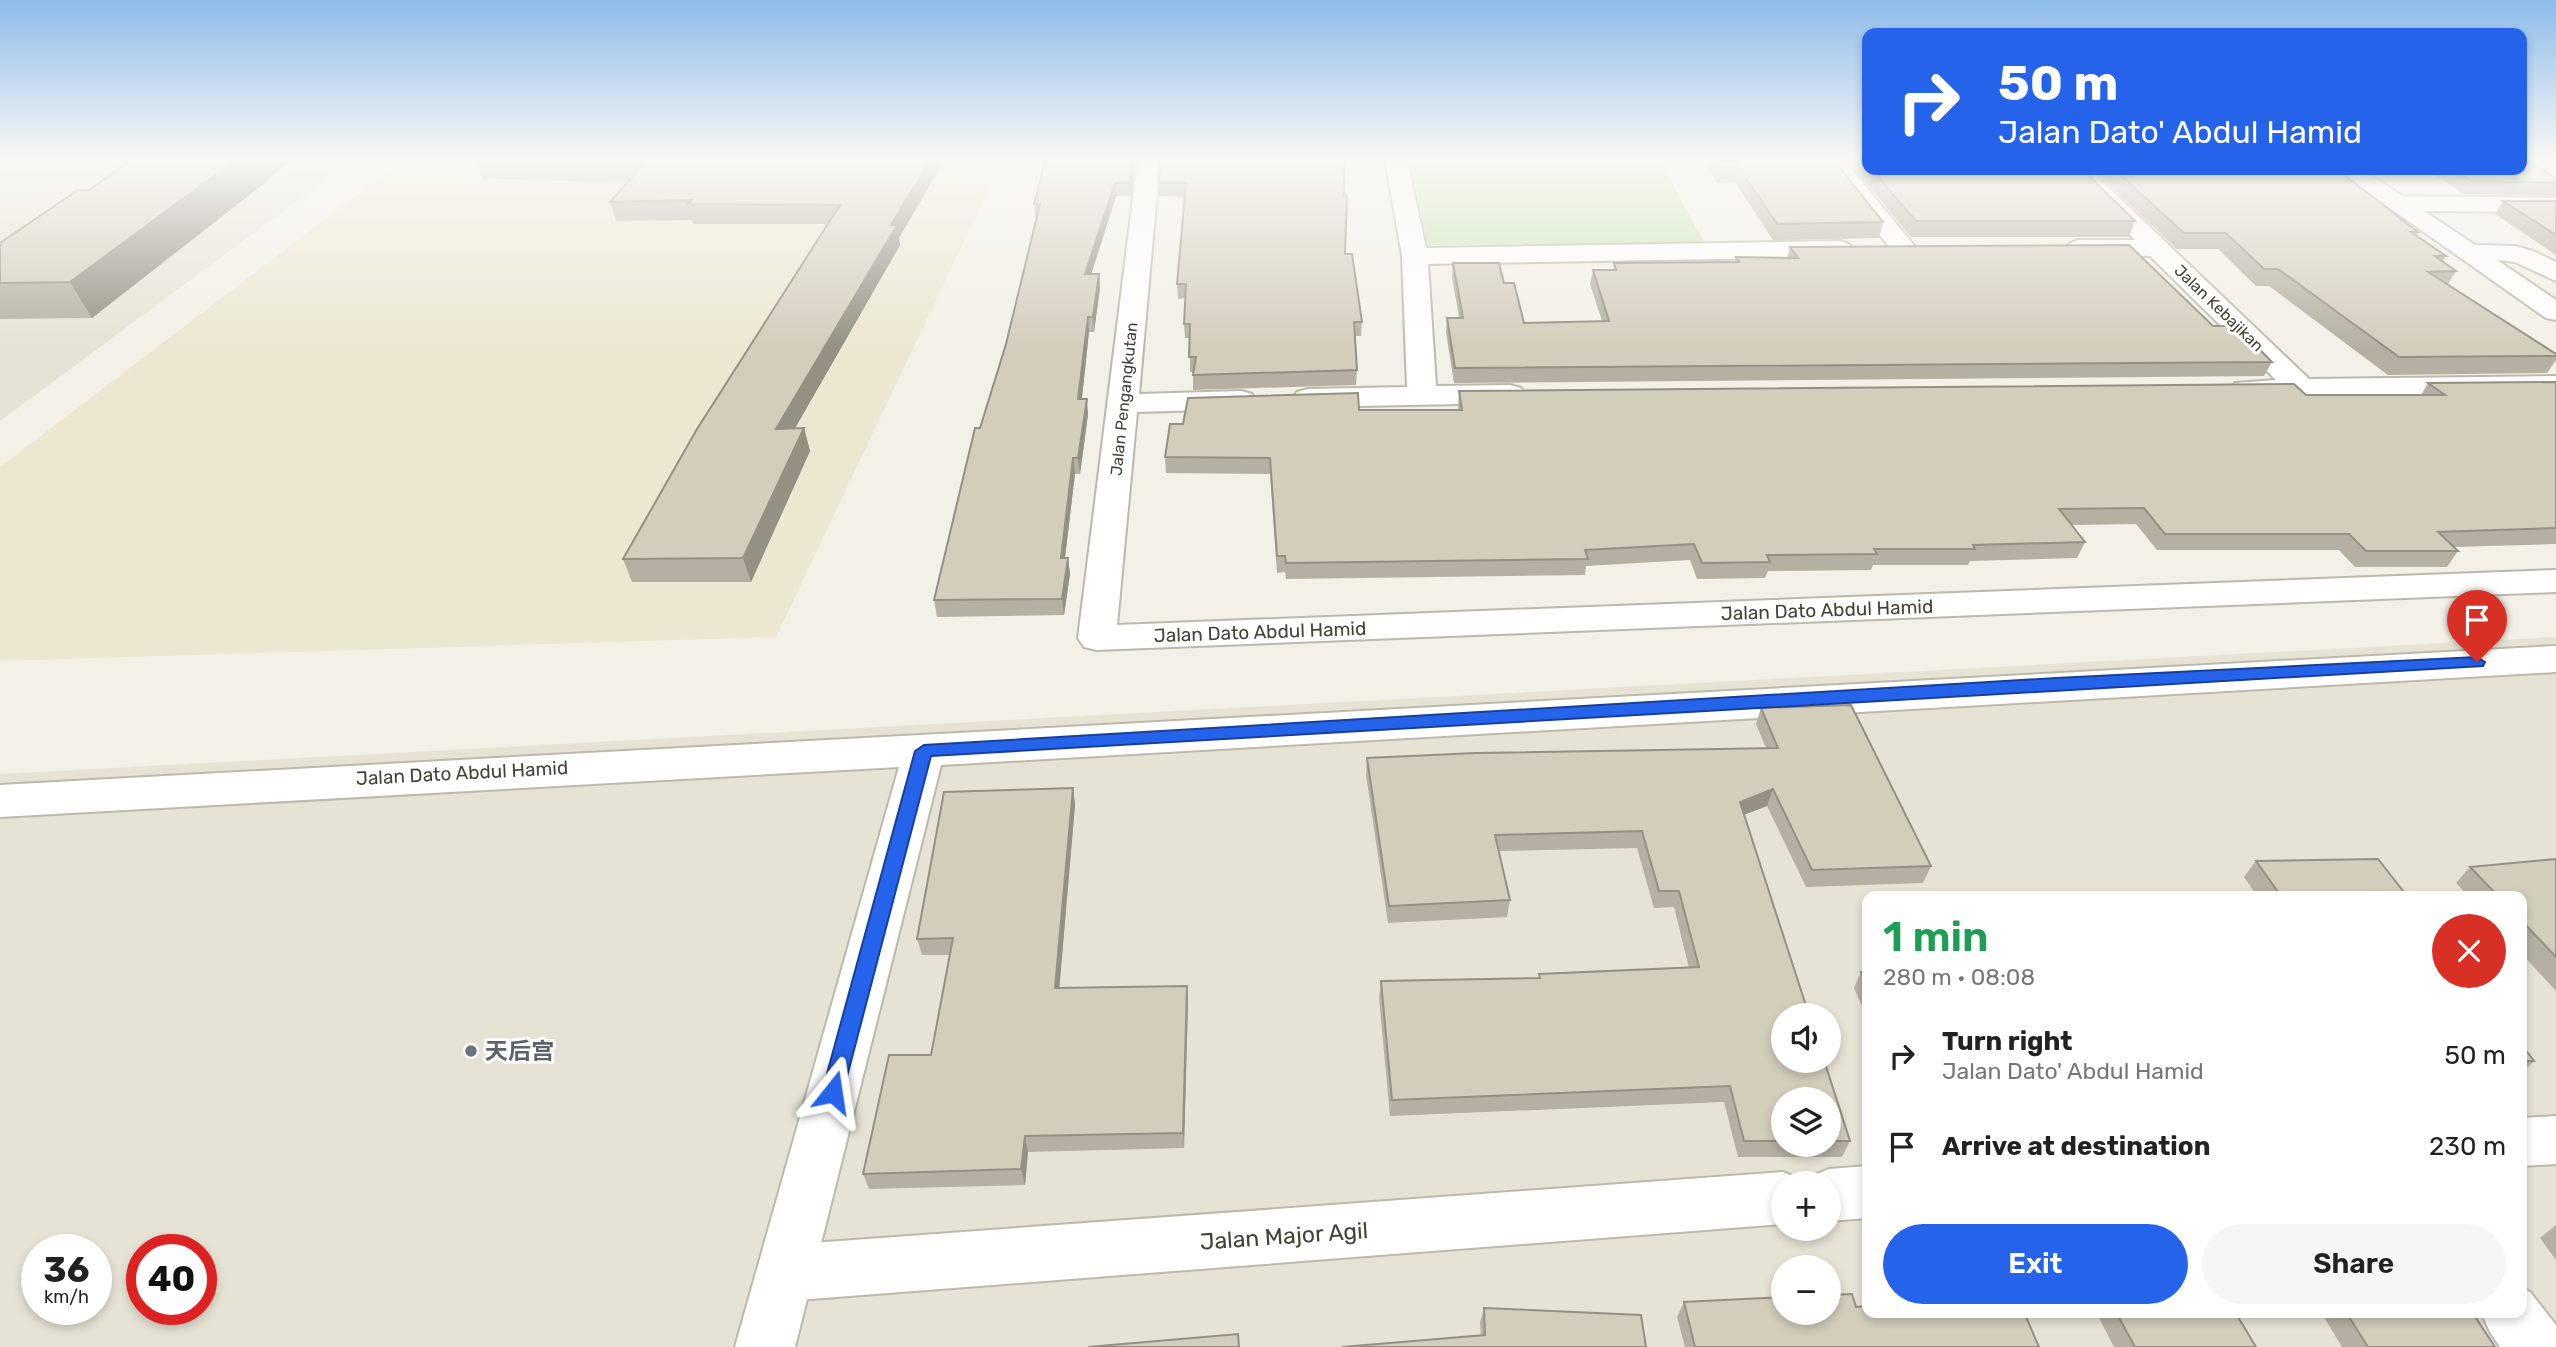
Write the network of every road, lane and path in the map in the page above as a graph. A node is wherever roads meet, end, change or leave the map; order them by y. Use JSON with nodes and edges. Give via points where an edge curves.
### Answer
{"nodes":[{"id":1,"x":1143,"y":222,"type":"edge"},
{"id":2,"x":1408,"y":222,"type":"edge"},
{"id":3,"x":1882,"y":222,"type":"edge"},
{"id":4,"x":2130,"y":222,"type":"edge"},
{"id":5,"x":2424,"y":222,"type":"edge"},
{"id":6,"x":1903,"y":248,"type":"junction"},
{"id":7,"x":1929,"y":248,"type":"edge"},
{"id":8,"x":2050,"y":248,"type":"edge"},
{"id":9,"x":2157,"y":248,"type":"junction"},
{"id":10,"x":2469,"y":253,"type":"junction"},
{"id":11,"x":1415,"y":256,"type":"junction"},
{"id":12,"x":2556,"y":273,"type":"edge"},
{"id":13,"x":2556,"y":312,"type":"edge"},
{"id":14,"x":2556,"y":386,"type":"edge"},
{"id":15,"x":2301,"y":388,"type":"junction"},
{"id":16,"x":2217,"y":389,"type":"edge"},
{"id":17,"x":1533,"y":394,"type":"edge"},
{"id":18,"x":1422,"y":395,"type":"junction"},
{"id":19,"x":1124,"y":403,"type":"junction"},
{"id":20,"x":2556,"y":581,"type":"edge"},
{"id":21,"x":1097,"y":638,"type":"joint"},
{"id":22,"x":2556,"y":659,"type":"edge"},
{"id":23,"x":924,"y":751,"type":"junction"},
{"id":24,"x":0,"y":801,"type":"edge"},
{"id":25,"x":2556,"y":1140,"type":"edge"},
{"id":26,"x":2527,"y":1142,"type":"edge"},
{"id":27,"x":1862,"y":1192,"type":"edge"},
{"id":28,"x":1841,"y":1194,"type":"edge"},
{"id":29,"x":1771,"y":1199,"type":"edge"},
{"id":30,"x":785,"y":1273,"type":"junction"},
{"id":31,"x":2514,"y":1318,"type":"edge"},
{"id":32,"x":765,"y":1347,"type":"edge"},
{"id":33,"x":2536,"y":1347,"type":"edge"}],
"edges":[{"from":1,"to":19,"type":"street","name":"Jalan Pengangkutan"},
{"from":2,"to":11,"type":"street"},
{"from":3,"to":6,"type":"street"},
{"from":4,"to":9,"type":"street","name":"Jalan Kebajikan"},
{"from":5,"to":10,"type":"street"},
{"from":6,"to":7,"type":"street"},
{"from":6,"to":11,"type":"street"},
{"from":8,"to":9,"type":"street"},
{"from":9,"to":15,"type":"street","name":"Jalan Kebajikan"},
{"from":10,"to":12,"type":"street","via":[[2514,251]]},
{"from":10,"to":13,"type":"street"},
{"from":11,"to":18,"type":"street"},
{"from":14,"to":15,"type":"street"},
{"from":15,"to":16,"type":"street"},
{"from":17,"to":18,"type":"street"},
{"from":18,"to":19,"type":"street"},
{"from":19,"to":21,"type":"street","name":"Jalan Pengangkutan"},
{"from":20,"to":21,"type":"street","name":"Jalan Dato Abdul Hamid"},
{"from":22,"to":23,"type":"street","name":"Jalan Dato Abdul Hamid","via":[[2056,683]]},
{"from":23,"to":24,"type":"street","name":"Jalan Dato Abdul Hamid","via":[[341,779]]},
{"from":23,"to":30,"type":"street"},
{"from":25,"to":26,"type":"street"},
{"from":27,"to":28,"type":"street"},
{"from":29,"to":30,"type":"street","name":"Jalan Major Agil"},
{"from":30,"to":32,"type":"street"},
{"from":31,"to":33,"type":"street"}]}
